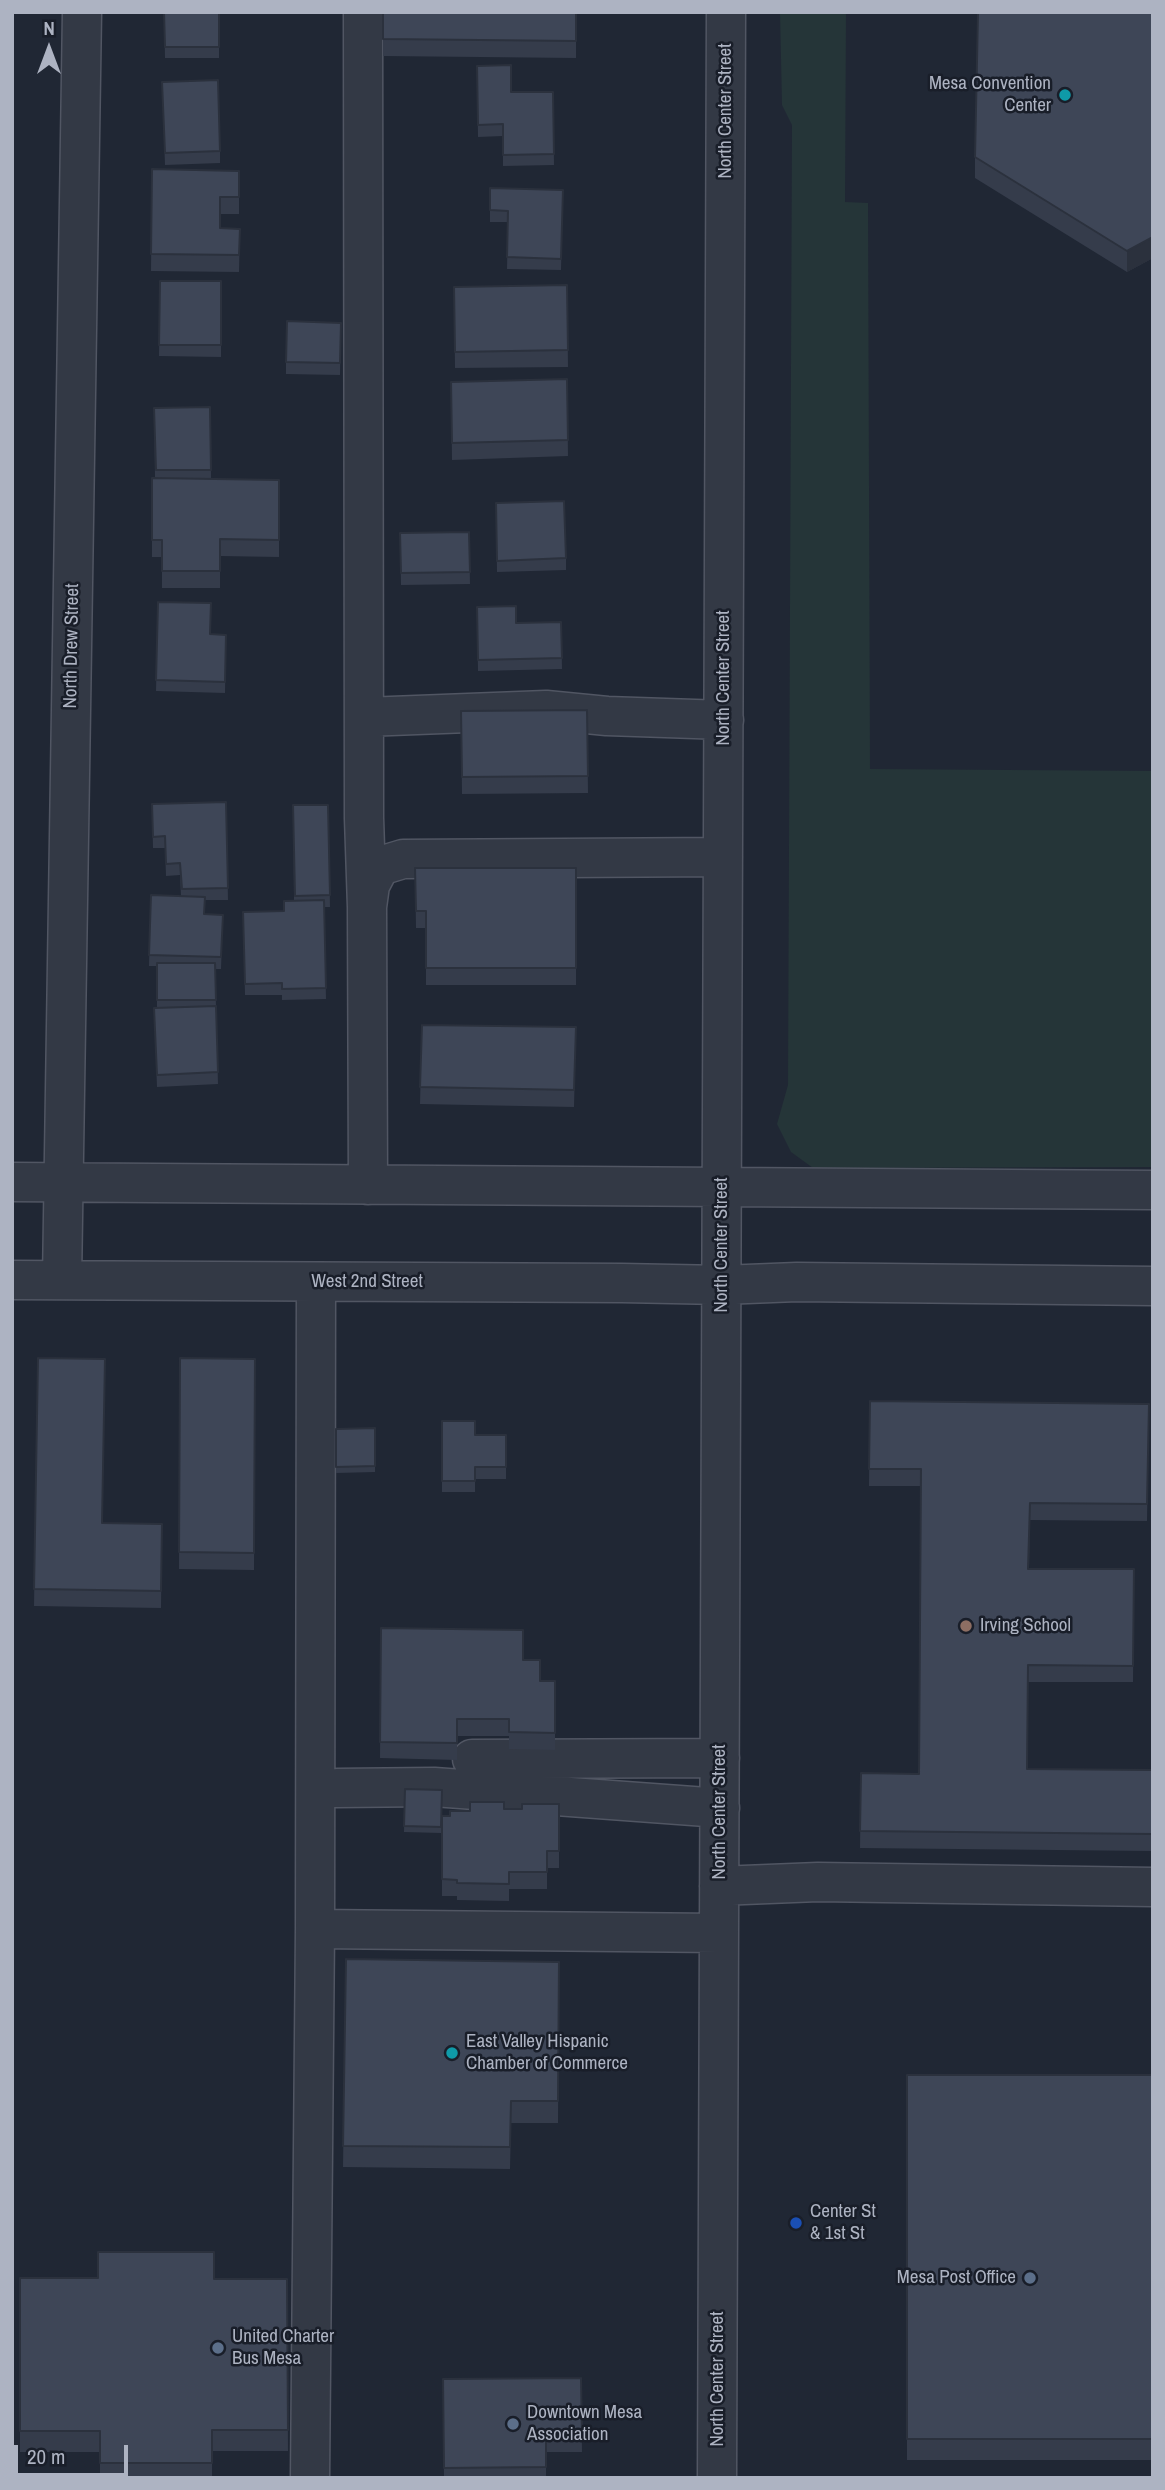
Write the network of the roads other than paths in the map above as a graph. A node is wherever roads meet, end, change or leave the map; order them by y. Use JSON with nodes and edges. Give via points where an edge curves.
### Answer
{"nodes":[{"id":1,"x":82,"y":12,"type":"edge"},
{"id":2,"x":363,"y":12,"type":"edge"},
{"id":3,"x":726,"y":12,"type":"edge"},
{"id":4,"x":365,"y":717,"type":"junction"},
{"id":5,"x":724,"y":720,"type":"junction"},
{"id":6,"x":723,"y":857,"type":"junction"},
{"id":7,"x":367,"y":907,"type":"junction"},
{"id":8,"x":12,"y":1182,"type":"edge"},
{"id":9,"x":65,"y":1183,"type":"junction"},
{"id":10,"x":368,"y":1185,"type":"junction"},
{"id":11,"x":722,"y":1188,"type":"junction"},
{"id":12,"x":1153,"y":1190,"type":"edge"},
{"id":13,"x":12,"y":1280,"type":"edge"},
{"id":14,"x":62,"y":1280,"type":"junction"},
{"id":15,"x":316,"y":1282,"type":"junction"},
{"id":16,"x":722,"y":1285,"type":"junction"},
{"id":17,"x":1153,"y":1286,"type":"edge"},
{"id":18,"x":720,"y":1758,"type":"junction"},
{"id":19,"x":472,"y":1759,"type":"dead end"},
{"id":20,"x":337,"y":1788,"type":"dead end"},
{"id":21,"x":720,"y":1808,"type":"junction"},
{"id":22,"x":719,"y":1886,"type":"junction"},
{"id":23,"x":1153,"y":1887,"type":"edge"},
{"id":24,"x":315,"y":1929,"type":"junction"},
{"id":25,"x":719,"y":1933,"type":"junction"},
{"id":26,"x":310,"y":2478,"type":"edge"},
{"id":27,"x":718,"y":2478,"type":"edge"}],
"edges":[{"from":1,"to":9,"type":"street","name":"North Drew Street"},
{"from":2,"to":4,"type":"street"},
{"from":3,"to":5,"type":"street","name":"North Center Street"},
{"from":4,"to":5,"type":"street","via":[[546,710]]},
{"from":4,"to":7,"type":"street"},
{"from":5,"to":6,"type":"street","name":"North Center Street"},
{"from":6,"to":7,"type":"street","via":[[404,859],[380,866],[369,885]]},
{"from":6,"to":11,"type":"street","name":"North Center Street"},
{"from":7,"to":10,"type":"street"},
{"from":8,"to":9,"type":"street"},
{"from":9,"to":10,"type":"street"},
{"from":9,"to":14,"type":"street","name":"North Drew Street"},
{"from":10,"to":11,"type":"street"},
{"from":11,"to":12,"type":"street"},
{"from":11,"to":16,"type":"street","name":"North Center Street"},
{"from":13,"to":14,"type":"street","name":"West 2nd Street"},
{"from":14,"to":15,"type":"street","name":"West 2nd Street"},
{"from":15,"to":16,"type":"street","name":"West 2nd Street"},
{"from":15,"to":24,"type":"street"},
{"from":16,"to":17,"type":"street","name":"West 2nd Street"},
{"from":16,"to":18,"type":"street","name":"North Center Street"},
{"from":18,"to":19,"type":"street"},
{"from":18,"to":21,"type":"street","name":"North Center Street"},
{"from":20,"to":21,"type":"street","via":[[434,1787]]},
{"from":21,"to":22,"type":"street","name":"North Center Street"},
{"from":22,"to":23,"type":"street","via":[[818,1882]]},
{"from":22,"to":25,"type":"street","name":"North Center Street"},
{"from":24,"to":25,"type":"street"},
{"from":24,"to":26,"type":"street"},
{"from":25,"to":27,"type":"street","name":"North Center Street"}]}
